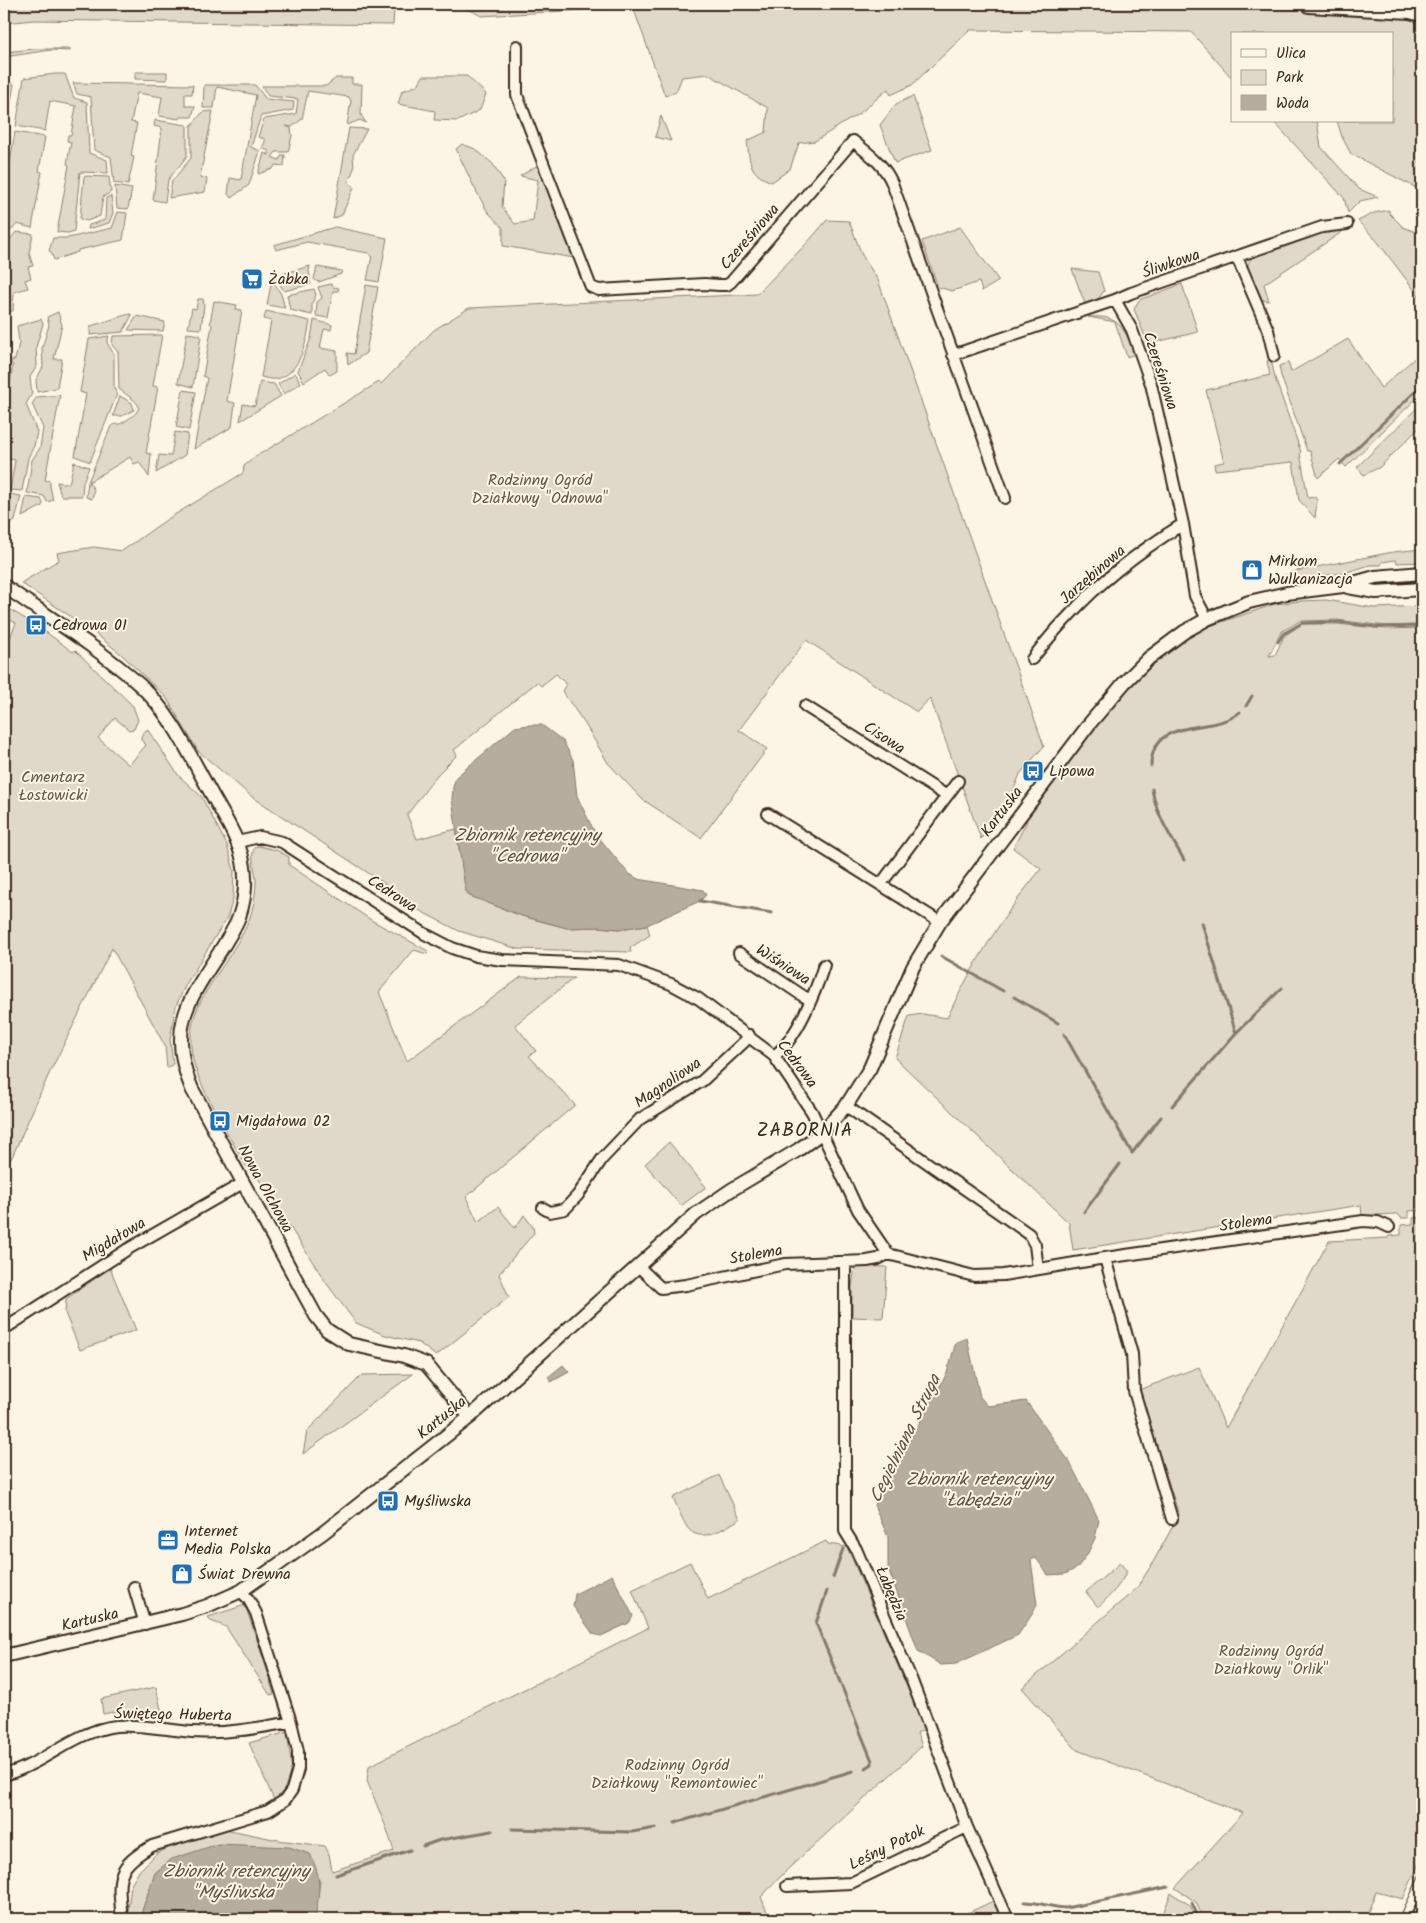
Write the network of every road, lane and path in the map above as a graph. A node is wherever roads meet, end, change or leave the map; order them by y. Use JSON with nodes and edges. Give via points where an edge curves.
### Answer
{"nodes":[{"id":1,"x":1309,"y":4,"type":"edge"},
{"id":2,"x":1422,"y":13,"type":"edge"},
{"id":3,"x":517,"y":46,"type":"dead end"},
{"id":4,"x":1347,"y":224,"type":"dead end"},
{"id":5,"x":1237,"y":257,"type":"junction"},
{"id":6,"x":1114,"y":300,"type":"junction"},
{"id":7,"x":953,"y":355,"type":"junction"},
{"id":8,"x":1274,"y":356,"type":"dead end"},
{"id":9,"x":1005,"y":498,"type":"dead end"},
{"id":10,"x":1183,"y":524,"type":"junction"},
{"id":11,"x":1422,"y":574,"type":"edge"},
{"id":12,"x":4,"y":586,"type":"edge"},
{"id":13,"x":1343,"y":586,"type":"junction"},
{"id":14,"x":1422,"y":589,"type":"edge"},
{"id":15,"x":1207,"y":619,"type":"junction"},
{"id":16,"x":1032,"y":659,"type":"dead end"},
{"id":17,"x":805,"y":706,"type":"dead end"},
{"id":18,"x":958,"y":781,"type":"dead end"},
{"id":19,"x":947,"y":796,"type":"junction"},
{"id":20,"x":768,"y":814,"type":"dead end"},
{"id":21,"x":237,"y":842,"type":"junction"},
{"id":22,"x":881,"y":884,"type":"junction"},
{"id":23,"x":940,"y":922,"type":"junction"},
{"id":24,"x":739,"y":953,"type":"dead end"},
{"id":25,"x":824,"y":965,"type":"dead end"},
{"id":26,"x":812,"y":1000,"type":"junction"},
{"id":27,"x":749,"y":1035,"type":"junction"},
{"id":28,"x":774,"y":1056,"type":"junction"},
{"id":29,"x":846,"y":1106,"type":"junction"},
{"id":30,"x":821,"y":1133,"type":"junction"},
{"id":31,"x":243,"y":1182,"type":"junction"},
{"id":32,"x":543,"y":1208,"type":"dead end"},
{"id":33,"x":1389,"y":1227,"type":"dead end"},
{"id":34,"x":888,"y":1254,"type":"junction"},
{"id":35,"x":1105,"y":1258,"type":"junction"},
{"id":36,"x":845,"y":1262,"type":"junction"},
{"id":37,"x":638,"y":1266,"type":"junction"},
{"id":38,"x":1038,"y":1269,"type":"junction"},
{"id":39,"x":4,"y":1328,"type":"edge"},
{"id":40,"x":470,"y":1418,"type":"junction"},
{"id":41,"x":1172,"y":1520,"type":"dead end"},
{"id":42,"x":134,"y":1587,"type":"dead end"},
{"id":43,"x":241,"y":1591,"type":"junction"},
{"id":44,"x":145,"y":1624,"type":"junction"},
{"id":45,"x":4,"y":1656,"type":"edge"},
{"id":46,"x":291,"y":1722,"type":"junction"},
{"id":47,"x":4,"y":1775,"type":"edge"},
{"id":48,"x":967,"y":1827,"type":"junction"},
{"id":49,"x":787,"y":1886,"type":"dead end"},
{"id":50,"x":1422,"y":1911,"type":"edge"},
{"id":51,"x":122,"y":1919,"type":"edge"},
{"id":52,"x":1008,"y":1919,"type":"edge"},
{"id":53,"x":1418,"y":1919,"type":"edge"}],
"edges":[{"from":1,"to":2,"type":"main road"},
{"from":3,"to":7,"type":"street","name":"Czereśniowa","via":[[517,95],[592,287],[599,290],[727,285],[853,141],[889,174]]},
{"from":4,"to":5,"type":"street","name":"Śliwkowa","via":[[1322,227]]},
{"from":5,"to":6,"type":"street","name":"Śliwkowa"},
{"from":5,"to":8,"type":"street","via":[[1268,330]]},
{"from":6,"to":7,"type":"street"},
{"from":6,"to":10,"type":"street","name":"Czereśniowa","via":[[1132,330],[1151,384]]},
{"from":7,"to":9,"type":"street","name":"Czereśniowa"},
{"from":10,"to":15,"type":"street","name":"Czereśniowa","via":[[1196,596]]},
{"from":10,"to":16,"type":"street","name":"Jarzębinowa","via":[[1096,589],[1066,618]]},
{"from":11,"to":13,"type":"street","name":"Kartuska","via":[[1375,577]]},
{"from":12,"to":21,"type":"street","via":[[116,665],[163,711]]},
{"from":13,"to":14,"type":"street","name":"Kartuska","via":[[1376,592]]},
{"from":13,"to":15,"type":"street","name":"Kartuska","via":[[1260,598]]},
{"from":15,"to":23,"type":"street","name":"Kartuska","via":[[1162,647],[1124,683],[1045,781]]},
{"from":17,"to":19,"type":"street","name":"Cisowa"},
{"from":18,"to":19,"type":"street"},
{"from":19,"to":22,"type":"street"},
{"from":20,"to":22,"type":"street"},
{"from":21,"to":27,"type":"street","name":"Cedrowa","via":[[260,837],[282,842],[452,948],[502,960],[602,963],[629,968],[681,989]]},
{"from":21,"to":31,"type":"street","name":"Nowa Olchowa","via":[[245,874],[239,917],[188,1004],[180,1045],[192,1089]]},
{"from":22,"to":23,"type":"street"},
{"from":23,"to":29,"type":"street","name":"Kartuska","via":[[913,967],[870,1068]]},
{"from":24,"to":26,"type":"street","name":"Wiśniowa"},
{"from":25,"to":26,"type":"street","name":"Wiśniowa"},
{"from":26,"to":28,"type":"street","name":"Wiśniowa"},
{"from":27,"to":28,"type":"street","name":"Cedrowa"},
{"from":27,"to":32,"type":"street","name":"Magnoliowa","via":[[702,1081],[640,1119],[602,1159],[565,1209],[550,1212]]},
{"from":28,"to":30,"type":"street","name":"Cedrowa","via":[[812,1112]]},
{"from":29,"to":30,"type":"street","name":"Kartuska"},
{"from":29,"to":38,"type":"street","via":[[1029,1234],[1035,1245]]},
{"from":30,"to":34,"type":"street","via":[[858,1210]]},
{"from":30,"to":37,"type":"street","name":"Kartuska","via":[[696,1214]]},
{"from":31,"to":39,"type":"street","name":"Migdałowa","via":[[128,1248]]},
{"from":31,"to":40,"type":"street","name":"Nowa Olchowa","via":[[316,1316],[327,1330],[349,1344],[426,1364]]},
{"from":33,"to":35,"type":"street","name":"Stolema","via":[[1363,1221]]},
{"from":34,"to":36,"type":"street","name":"Stolema","via":[[878,1260]]},
{"from":34,"to":38,"type":"street","name":"Stolema","via":[[974,1276]]},
{"from":35,"to":38,"type":"street","name":"Stolema"},
{"from":35,"to":41,"type":"street","via":[[1132,1354],[1134,1391]]},
{"from":36,"to":37,"type":"street","name":"Stolema","via":[[784,1264],[661,1288]]},
{"from":36,"to":48,"type":"street","name":"Łabędzia","via":[[845,1531],[856,1549],[912,1681]]},
{"from":37,"to":40,"type":"street","name":"Kartuska"},
{"from":40,"to":43,"type":"street","name":"Kartuska","via":[[324,1532]]},
{"from":42,"to":44,"type":"street"},
{"from":43,"to":44,"type":"street","name":"Kartuska","via":[[207,1606]]},
{"from":43,"to":46,"type":"street","via":[[256,1613]]},
{"from":44,"to":45,"type":"street","name":"Kartuska"},
{"from":46,"to":47,"type":"street","name":"Świętego Huberta","via":[[218,1733],[115,1726],[94,1731]]},
{"from":46,"to":51,"type":"street","via":[[298,1751],[298,1769],[292,1790],[285,1800],[268,1811],[152,1846],[137,1855],[124,1867],[120,1880]]},
{"from":48,"to":49,"type":"street","name":"Leśny Potok","via":[[851,1883]]},
{"from":48,"to":52,"type":"street","name":"Łabędzia"},
{"from":50,"to":53,"type":"main road"}]}
